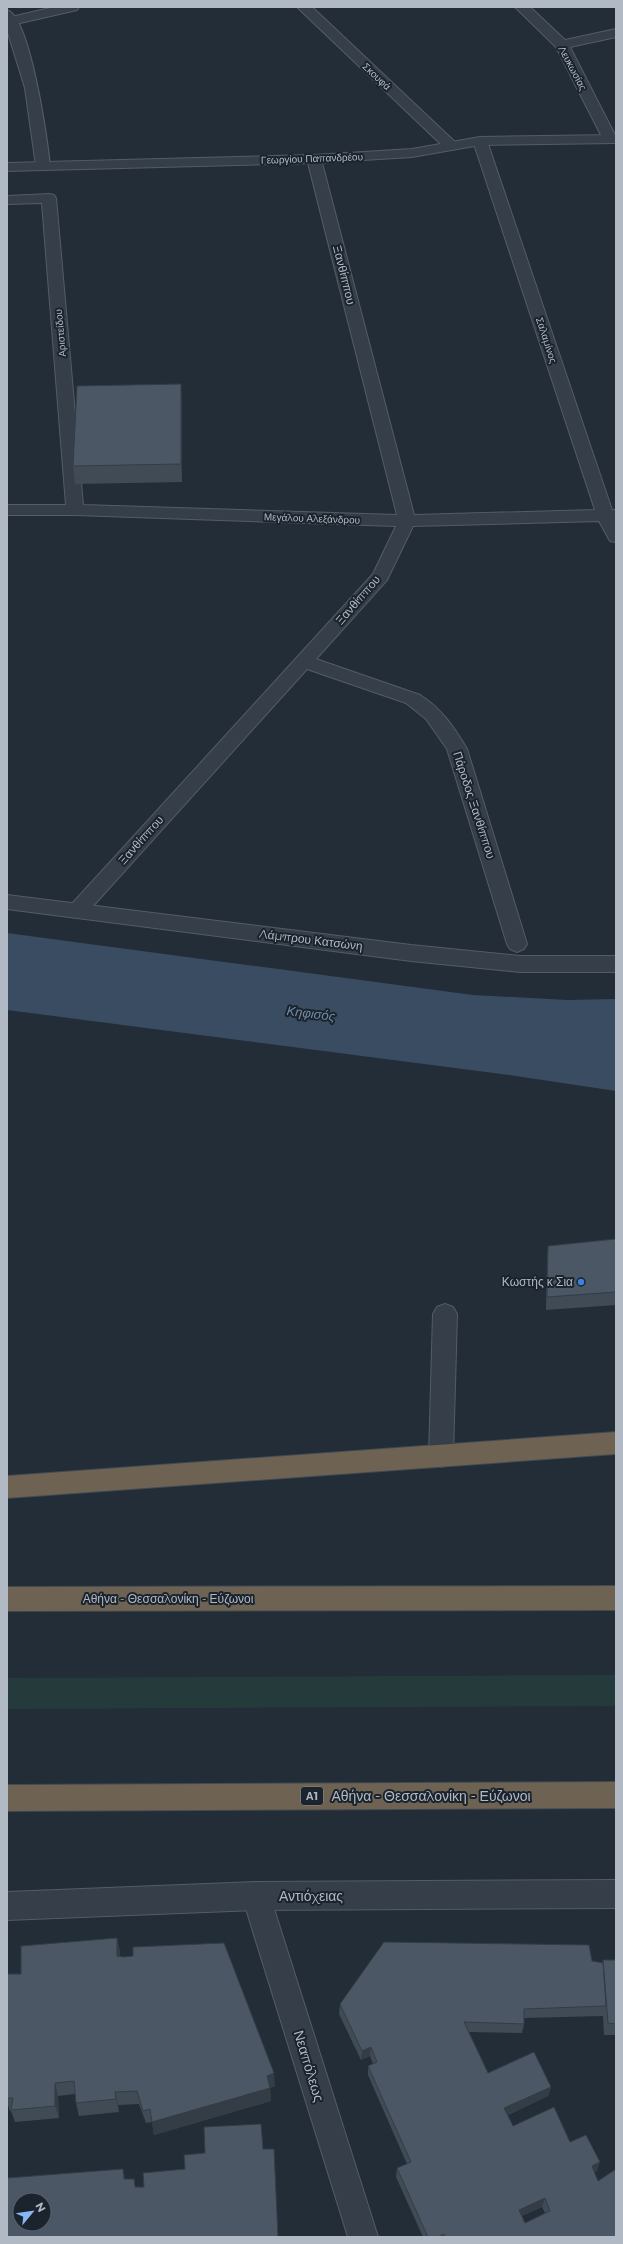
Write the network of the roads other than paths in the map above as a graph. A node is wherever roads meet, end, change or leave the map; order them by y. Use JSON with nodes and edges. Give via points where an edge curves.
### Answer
{"nodes":[{"id":1,"x":72,"y":7,"type":"edge"},
{"id":2,"x":304,"y":7,"type":"edge"},
{"id":3,"x":522,"y":7,"type":"edge"},
{"id":4,"x":8,"y":19,"type":"edge"},
{"id":5,"x":616,"y":33,"type":"edge"},
{"id":6,"x":562,"y":45,"type":"junction"},
{"id":7,"x":613,"y":139,"type":"edge"},
{"id":8,"x":480,"y":141,"type":"junction"},
{"id":9,"x":450,"y":145,"type":"junction"},
{"id":10,"x":314,"y":159,"type":"junction"},
{"id":11,"x":7,"y":166,"type":"edge"},
{"id":12,"x":43,"y":166,"type":"junction"},
{"id":13,"x":7,"y":200,"type":"edge"},
{"id":14,"x":7,"y":510,"type":"edge"},
{"id":15,"x":75,"y":510,"type":"junction"},
{"id":16,"x":611,"y":515,"type":"edge"},
{"id":17,"x":407,"y":521,"type":"junction"},
{"id":18,"x":616,"y":537,"type":"edge"},
{"id":19,"x":304,"y":661,"type":"junction"},
{"id":20,"x":7,"y":902,"type":"edge"},
{"id":21,"x":77,"y":911,"type":"junction"},
{"id":22,"x":517,"y":944,"type":"dead end"},
{"id":23,"x":616,"y":964,"type":"edge"},
{"id":24,"x":445,"y":1314,"type":"dead end"},
{"id":25,"x":616,"y":1443,"type":"edge"},
{"id":26,"x":441,"y":1456,"type":"junction"},
{"id":27,"x":7,"y":1487,"type":"edge"},
{"id":28,"x":616,"y":1598,"type":"edge"},
{"id":29,"x":7,"y":1599,"type":"edge"},
{"id":30,"x":616,"y":1795,"type":"edge"},
{"id":31,"x":7,"y":1798,"type":"edge"},
{"id":32,"x":616,"y":1894,"type":"edge"},
{"id":33,"x":256,"y":1896,"type":"junction"},
{"id":34,"x":7,"y":1906,"type":"edge"},
{"id":35,"x":363,"y":2237,"type":"edge"}],
"edges":[{"from":1,"to":4,"type":"street"},
{"from":2,"to":9,"type":"street","name":"Σκουφά"},
{"from":3,"to":6,"type":"street","name":"Λευκωσίας"},
{"from":4,"to":12,"type":"street","via":[[21,46],[32,87]]},
{"from":5,"to":6,"type":"street"},
{"from":6,"to":7,"type":"street","name":"Λευκωσίας"},
{"from":7,"to":8,"type":"street","name":"Γεωργίου Παπανδρέου"},
{"from":8,"to":9,"type":"street","name":"Γεωργίου Παπανδρέου"},
{"from":8,"to":16,"type":"street","name":"Σαλαμίνος"},
{"from":9,"to":10,"type":"street","name":"Γεωργίου Παπανδρέου","via":[[412,153]]},
{"from":10,"to":12,"type":"street","name":"Γεωργίου Παπανδρέου"},
{"from":10,"to":17,"type":"street","name":"Ξανθίππου"},
{"from":11,"to":12,"type":"street","name":"Γεωργίου Παπανδρέου"},
{"from":13,"to":15,"type":"street","name":"Αριστείδου","via":[[49,198]]},
{"from":14,"to":15,"type":"street","name":"Μεγάλου Αλεξάνδρου"},
{"from":15,"to":17,"type":"street","name":"Μεγάλου Αλεξάνδρου"},
{"from":16,"to":17,"type":"street","name":"Μεγάλου Αλεξάνδρου"},
{"from":16,"to":18,"type":"street","name":"Σαλαμίνος"},
{"from":17,"to":19,"type":"street","name":"Ξανθίππου","via":[[381,576]]},
{"from":19,"to":21,"type":"street","name":"Ξανθίππου"},
{"from":19,"to":22,"type":"street","name":"Πάροδος Ξανθίππου","via":[[413,698],[426,706],[441,722],[458,749]]},
{"from":20,"to":21,"type":"street","name":"Λάμπρου Κατσώνη"},
{"from":21,"to":23,"type":"street","name":"Λάμπρου Κατσώνη","via":[[520,964]]},
{"from":24,"to":26,"type":"street"},
{"from":25,"to":26,"type":"highway"},
{"from":26,"to":27,"type":"highway"},
{"from":28,"to":29,"type":"highway","name":"Αθήνα - Θεσσαλονίκη - Εύζωνοι"},
{"from":30,"to":31,"type":"highway","name":"Αθήνα - Θεσσαλονίκη - Εύζωνοι","number":"Α1"},
{"from":32,"to":33,"type":"street","name":"Αντιόχειας"},
{"from":33,"to":34,"type":"street","name":"Αντιόχειας"},
{"from":33,"to":35,"type":"street","name":"Νεαπόλεως"}]}
